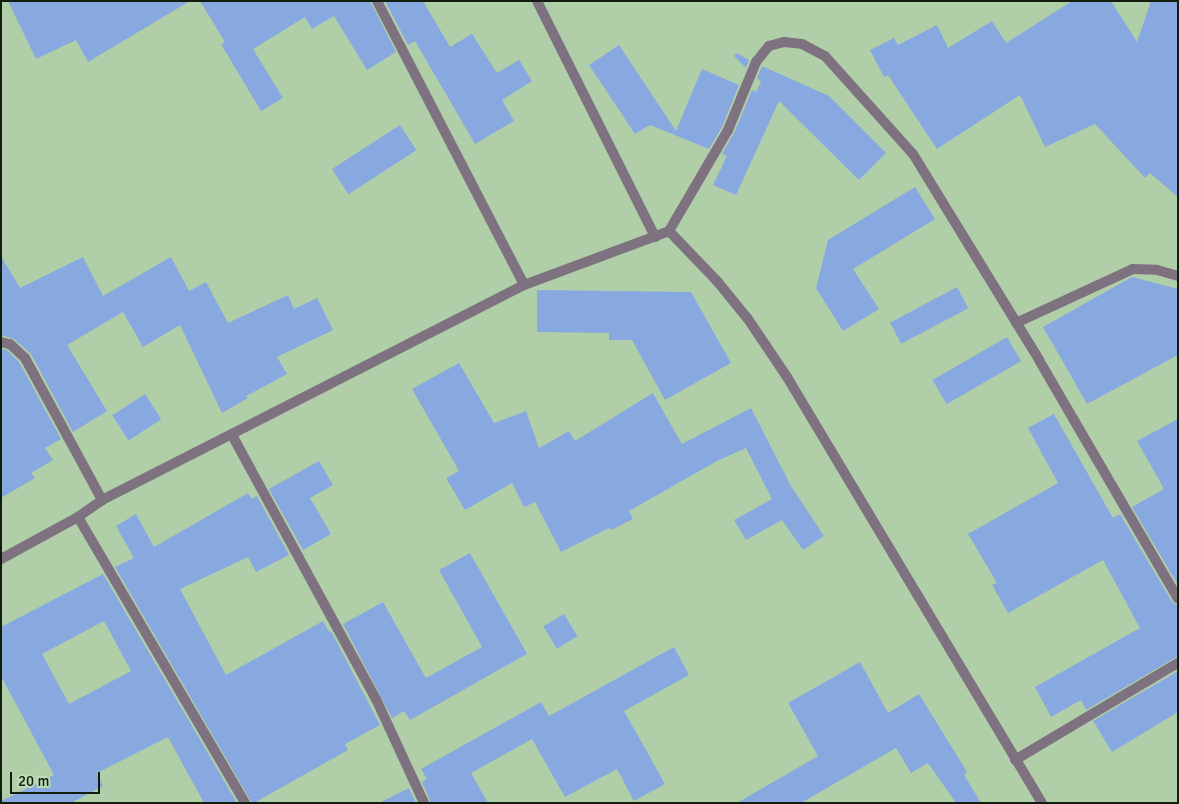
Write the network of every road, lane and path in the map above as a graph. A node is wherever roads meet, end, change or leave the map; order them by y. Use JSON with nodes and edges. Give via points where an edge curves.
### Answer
{"nodes":[{"id":1,"x":377,"y":1,"type":"edge"},
{"id":2,"x":537,"y":1,"type":"edge"},
{"id":3,"x":669,"y":231,"type":"junction"},
{"id":4,"x":655,"y":237,"type":"junction"},
{"id":5,"x":1178,"y":276,"type":"edge"},
{"id":6,"x":524,"y":285,"type":"junction"},
{"id":7,"x":1016,"y":323,"type":"junction"},
{"id":8,"x":1,"y":342,"type":"edge"},
{"id":9,"x":232,"y":435,"type":"junction"},
{"id":10,"x":102,"y":500,"type":"junction"},
{"id":11,"x":78,"y":517,"type":"junction"},
{"id":12,"x":1,"y":559,"type":"edge"},
{"id":13,"x":1178,"y":599,"type":"edge"},
{"id":14,"x":1178,"y":663,"type":"edge"},
{"id":15,"x":1015,"y":760,"type":"junction"},
{"id":16,"x":245,"y":803,"type":"edge"},
{"id":17,"x":424,"y":803,"type":"edge"},
{"id":18,"x":1041,"y":803,"type":"edge"}],
"edges":[{"from":1,"to":6,"type":"street"},
{"from":2,"to":4,"type":"street"},
{"from":3,"to":4,"type":"street"},
{"from":3,"to":7,"type":"street","via":[[728,130],[756,62],[769,46],[784,42],[802,44],[825,56],[913,154]]},
{"from":3,"to":15,"type":"street","via":[[748,318],[787,377]]},
{"from":4,"to":6,"type":"street"},
{"from":5,"to":7,"type":"street","via":[[1156,270],[1133,269]]},
{"from":6,"to":9,"type":"street"},
{"from":7,"to":13,"type":"street"},
{"from":8,"to":10,"type":"street","via":[[10,344],[25,358]]},
{"from":9,"to":10,"type":"street"},
{"from":9,"to":17,"type":"street","via":[[372,690]]},
{"from":10,"to":11,"type":"street"},
{"from":11,"to":12,"type":"street"},
{"from":11,"to":16,"type":"street"},
{"from":14,"to":15,"type":"street"},
{"from":15,"to":18,"type":"street"}]}
